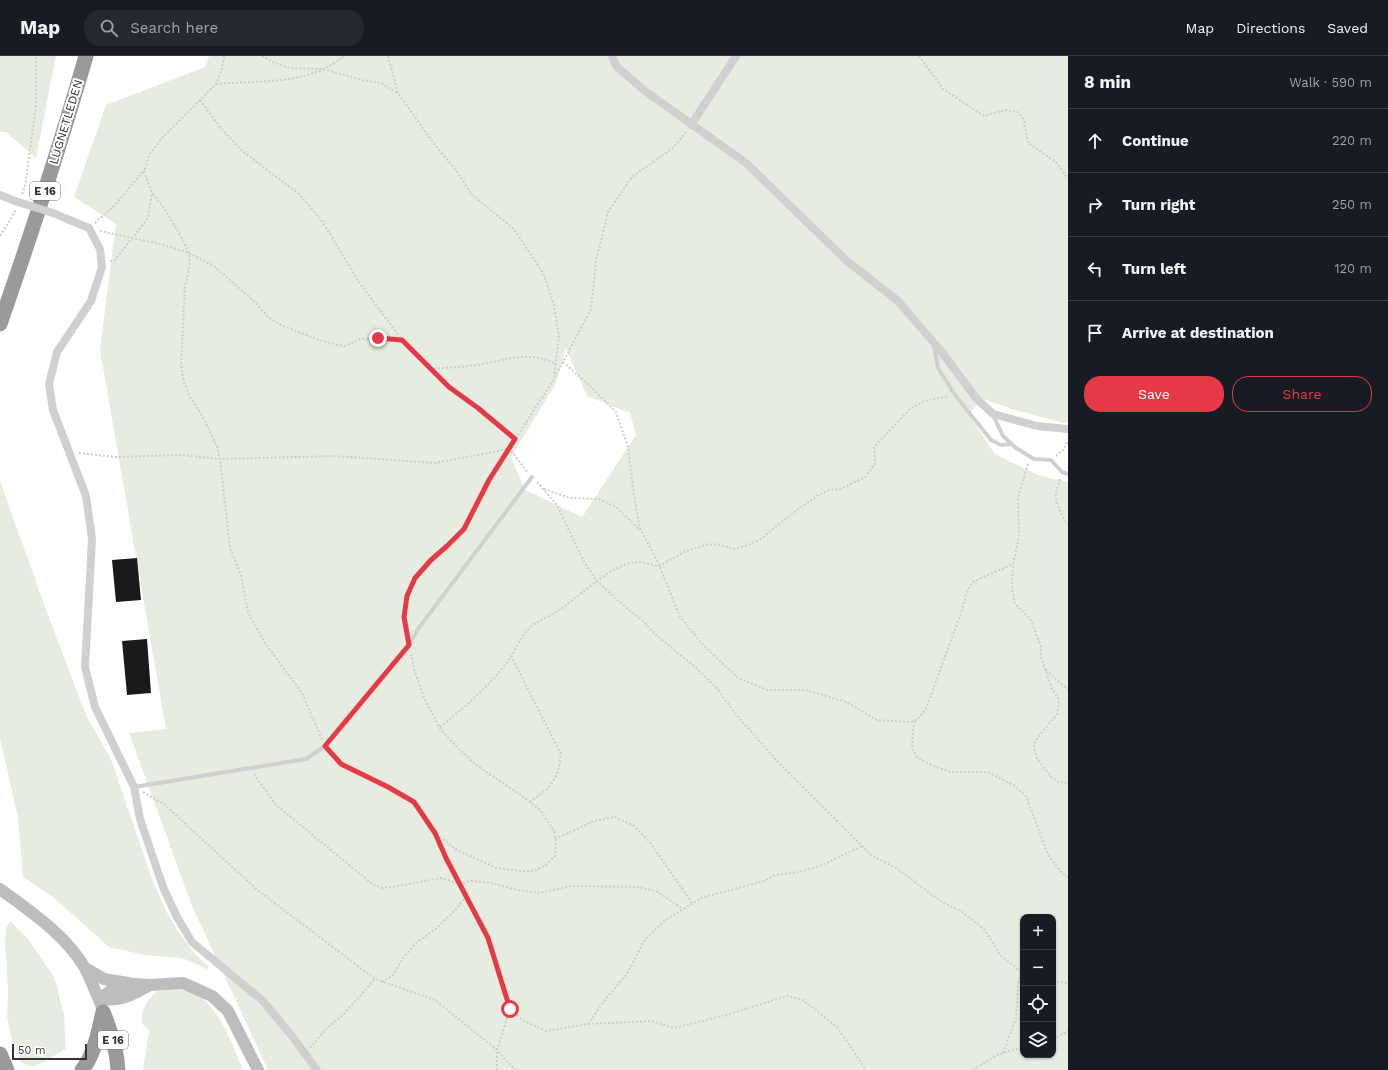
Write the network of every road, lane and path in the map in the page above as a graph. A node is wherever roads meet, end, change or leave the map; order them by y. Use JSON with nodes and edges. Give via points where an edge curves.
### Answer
{"nodes":[{"id":1,"x":36,"y":56,"type":"edge"},
{"id":2,"x":86,"y":56,"type":"edge"},
{"id":3,"x":224,"y":56,"type":"edge"},
{"id":4,"x":262,"y":56,"type":"edge"},
{"id":5,"x":344,"y":56,"type":"edge"},
{"id":6,"x":388,"y":56,"type":"edge"},
{"id":7,"x":612,"y":56,"type":"edge"},
{"id":8,"x":736,"y":56,"type":"edge"},
{"id":9,"x":919,"y":56,"type":"edge"},
{"id":10,"x":323,"y":69,"type":"junction"},
{"id":11,"x":216,"y":84,"type":"junction"},
{"id":12,"x":398,"y":94,"type":"junction"},
{"id":13,"x":200,"y":100,"type":"junction"},
{"id":14,"x":691,"y":125,"type":"junction"},
{"id":15,"x":145,"y":168,"type":"junction"},
{"id":16,"x":1068,"y":179,"type":"edge"},
{"id":17,"x":152,"y":193,"type":"junction"},
{"id":18,"x":0,"y":195,"type":"edge"},
{"id":19,"x":17,"y":203,"type":"junction"},
{"id":20,"x":89,"y":228,"type":"junction"},
{"id":21,"x":0,"y":236,"type":"edge"},
{"id":22,"x":133,"y":238,"type":"junction"},
{"id":23,"x":189,"y":253,"type":"junction"},
{"id":24,"x":101,"y":263,"type":"junction"},
{"id":25,"x":0,"y":324,"type":"edge"},
{"id":26,"x":402,"y":340,"type":"junction"},
{"id":27,"x":934,"y":343,"type":"junction"},
{"id":28,"x":563,"y":362,"type":"junction"},
{"id":29,"x":556,"y":364,"type":"junction"},
{"id":30,"x":430,"y":369,"type":"junction"},
{"id":31,"x":554,"y":379,"type":"junction"},
{"id":32,"x":955,"y":395,"type":"junction"},
{"id":33,"x":993,"y":414,"type":"junction"},
{"id":34,"x":1068,"y":429,"type":"edge"},
{"id":35,"x":515,"y":439,"type":"junction"},
{"id":36,"x":1068,"y":441,"type":"edge"},
{"id":37,"x":1012,"y":444,"type":"junction"},
{"id":38,"x":509,"y":448,"type":"junction"},
{"id":39,"x":70,"y":454,"type":"junction"},
{"id":40,"x":1030,"y":457,"type":"junction"},
{"id":41,"x":220,"y":459,"type":"junction"},
{"id":42,"x":1051,"y":460,"type":"junction"},
{"id":43,"x":1062,"y":472,"type":"junction"},
{"id":44,"x":1068,"y":474,"type":"edge"},
{"id":45,"x":532,"y":477,"type":"junction"},
{"id":46,"x":543,"y":489,"type":"junction"},
{"id":47,"x":1068,"y":526,"type":"edge"},
{"id":48,"x":640,"y":530,"type":"junction"},
{"id":49,"x":1013,"y":564,"type":"junction"},
{"id":50,"x":659,"y":566,"type":"junction"},
{"id":51,"x":596,"y":580,"type":"junction"},
{"id":52,"x":409,"y":645,"type":"junction"},
{"id":53,"x":511,"y":656,"type":"junction"},
{"id":54,"x":1046,"y":670,"type":"junction"},
{"id":55,"x":1068,"y":689,"type":"edge"},
{"id":56,"x":914,"y":721,"type":"junction"},
{"id":57,"x":440,"y":728,"type":"junction"},
{"id":58,"x":325,"y":746,"type":"junction"},
{"id":59,"x":250,"y":768,"type":"junction"},
{"id":60,"x":1068,"y":783,"type":"edge"},
{"id":61,"x":134,"y":787,"type":"junction"},
{"id":62,"x":530,"y":802,"type":"junction"},
{"id":63,"x":435,"y":833,"type":"junction"},
{"id":64,"x":555,"y":839,"type":"junction"},
{"id":65,"x":862,"y":846,"type":"junction"},
{"id":66,"x":1068,"y":877,"type":"edge"},
{"id":67,"x":460,"y":884,"type":"junction"},
{"id":68,"x":0,"y":889,"type":"edge"},
{"id":69,"x":466,"y":896,"type":"junction"},
{"id":70,"x":692,"y":903,"type":"junction"},
{"id":71,"x":683,"y":909,"type":"junction"},
{"id":72,"x":85,"y":968,"type":"junction"},
{"id":73,"x":1020,"y":971,"type":"edge"},
{"id":74,"x":1020,"y":978,"type":"edge"},
{"id":75,"x":375,"y":979,"type":"junction"},
{"id":76,"x":1056,"y":981,"type":"edge"},
{"id":77,"x":382,"y":982,"type":"junction"},
{"id":78,"x":1068,"y":983,"type":"edge"},
{"id":79,"x":133,"y":984,"type":"junction"},
{"id":80,"x":150,"y":985,"type":"junction"},
{"id":81,"x":101,"y":1005,"type":"junction"},
{"id":82,"x":510,"y":1009,"type":"junction"},
{"id":83,"x":588,"y":1024,"type":"junction"},
{"id":84,"x":1068,"y":1031,"type":"edge"},
{"id":85,"x":1056,"y":1037,"type":"edge"},
{"id":86,"x":1020,"y":1048,"type":"edge"},
{"id":87,"x":497,"y":1050,"type":"junction"},
{"id":88,"x":1003,"y":1053,"type":"junction"},
{"id":89,"x":0,"y":1054,"type":"edge"},
{"id":90,"x":305,"y":1054,"type":"junction"},
{"id":91,"x":7,"y":1070,"type":"edge"},
{"id":92,"x":82,"y":1070,"type":"edge"},
{"id":93,"x":118,"y":1070,"type":"edge"},
{"id":94,"x":258,"y":1070,"type":"edge"},
{"id":95,"x":317,"y":1070,"type":"edge"},
{"id":96,"x":497,"y":1070,"type":"edge"},
{"id":97,"x":515,"y":1070,"type":"edge"},
{"id":98,"x":866,"y":1070,"type":"edge"},
{"id":99,"x":973,"y":1070,"type":"edge"}],
"edges":[{"from":1,"to":19,"type":"path","via":[[36,106],[25,187]]},
{"from":2,"to":25,"type":"highway","name":"LUGNETLEDEN","number":"E 16","via":[[33,229]]},
{"from":3,"to":11,"type":"path"},
{"from":4,"to":10,"type":"path","via":[[290,68]]},
{"from":5,"to":10,"type":"path"},
{"from":6,"to":12,"type":"path"},
{"from":7,"to":14,"type":"street","via":[[617,67]]},
{"from":8,"to":14,"type":"street"},
{"from":9,"to":16,"type":"path","via":[[943,89],[984,116],[1006,110],[1018,112],[1024,120],[1028,143],[1056,162]]},
{"from":10,"to":11,"type":"path","via":[[310,75],[280,81]]},
{"from":10,"to":12,"type":"path","via":[[381,83]]},
{"from":11,"to":13,"type":"path"},
{"from":12,"to":29,"type":"path","via":[[472,195],[514,229],[543,273],[554,306],[559,336]]},
{"from":13,"to":15,"type":"path","via":[[163,137],[149,156]]},
{"from":13,"to":26,"type":"path","via":[[219,126],[242,150],[299,194],[313,210],[361,285]]},
{"from":14,"to":27,"type":"street","via":[[746,163],[847,261],[898,301]]},
{"from":14,"to":28,"type":"path","via":[[674,147],[632,176],[608,212],[596,261],[591,310]]},
{"from":15,"to":17,"type":"path","via":[[144,172]]},
{"from":15,"to":20,"type":"path","via":[[114,206]]},
{"from":17,"to":22,"type":"path","via":[[148,218]]},
{"from":17,"to":23,"type":"path"},
{"from":18,"to":19,"type":"street"},
{"from":19,"to":20,"type":"street","bridge":true,"via":[[53,213]]},
{"from":19,"to":21,"type":"path","via":[[15,213]]},
{"from":20,"to":22,"type":"path"},
{"from":20,"to":24,"type":"street","via":[[100,249]]},
{"from":22,"to":23,"type":"path"},
{"from":22,"to":24,"type":"path","via":[[115,260]]},
{"from":23,"to":26,"type":"path","via":[[215,267],[254,301],[268,318],[319,340],[346,346],[360,339]]},
{"from":23,"to":41,"type":"path","via":[[181,365],[190,397],[204,419]]},
{"from":24,"to":39,"type":"street","via":[[91,301],[57,352],[49,384],[53,410]]},
{"from":26,"to":30,"type":"path"},
{"from":27,"to":32,"type":"lane","via":[[938,368]]},
{"from":27,"to":33,"type":"street","via":[[976,398]]},
{"from":28,"to":31,"type":"path"},
{"from":28,"to":48,"type":"path","via":[[616,412],[628,447]]},
{"from":29,"to":30,"type":"path","via":[[536,357],[515,357],[476,365]]},
{"from":29,"to":31,"type":"path"},
{"from":30,"to":35,"type":"path"},
{"from":31,"to":35,"type":"path"},
{"from":32,"to":37,"type":"lane","via":[[991,440],[1001,445]]},
{"from":32,"to":50,"type":"path","via":[[924,401],[910,409],[874,447],[874,464],[865,477],[841,489],[829,490],[817,496],[761,539],[734,549],[716,544],[686,550]]},
{"from":33,"to":34,"type":"street","via":[[1037,426]]},
{"from":33,"to":37,"type":"lane","via":[[1002,436]]},
{"from":35,"to":38,"type":"path"},
{"from":36,"to":42,"type":"path","via":[[1064,449]]},
{"from":37,"to":40,"type":"lane"},
{"from":38,"to":41,"type":"path","via":[[435,463],[335,456]]},
{"from":38,"to":45,"type":"path"},
{"from":38,"to":52,"type":"path","via":[[464,529],[415,578],[407,596],[404,617]]},
{"from":39,"to":41,"type":"path","via":[[115,457],[182,455]]},
{"from":39,"to":61,"type":"street","via":[[86,496],[92,539],[85,667],[95,707]]},
{"from":40,"to":42,"type":"lane"},
{"from":40,"to":49,"type":"path","via":[[1018,497],[1019,537]]},
{"from":41,"to":58,"type":"path","via":[[230,548],[241,575],[248,612],[265,643],[302,693]]},
{"from":42,"to":43,"type":"lane"},
{"from":43,"to":44,"type":"lane"},
{"from":43,"to":47,"type":"path","via":[[1056,499]]},
{"from":45,"to":46,"type":"path"},
{"from":45,"to":52,"type":"lane"},
{"from":46,"to":48,"type":"path","via":[[570,498],[599,499],[616,507]]},
{"from":46,"to":51,"type":"path","via":[[557,505],[582,560]]},
{"from":48,"to":50,"type":"path"},
{"from":49,"to":54,"type":"path","via":[[1012,588],[1015,604],[1031,620]]},
{"from":49,"to":56,"type":"path","via":[[973,582],[968,589],[926,709]]},
{"from":50,"to":51,"type":"path","via":[[639,562]]},
{"from":50,"to":56,"type":"path","via":[[679,615],[701,644],[738,678],[767,690],[806,690],[846,702],[877,720]]},
{"from":51,"to":53,"type":"path","via":[[556,612],[531,626]]},
{"from":51,"to":65,"type":"path","via":[[700,672],[777,762]]},
{"from":52,"to":57,"type":"path","via":[[424,698]]},
{"from":52,"to":58,"type":"lane"},
{"from":53,"to":57,"type":"path","via":[[483,690]]},
{"from":53,"to":62,"type":"path","via":[[561,754],[559,769],[552,784]]},
{"from":54,"to":55,"type":"path"},
{"from":54,"to":60,"type":"path","via":[[1059,704],[1057,714],[1035,741],[1034,747],[1037,758],[1050,776],[1058,782]]},
{"from":56,"to":66,"type":"path","via":[[912,748],[917,757],[950,772],[988,772],[1013,785],[1026,796],[1048,855]]},
{"from":57,"to":62,"type":"path","via":[[476,765]]},
{"from":58,"to":59,"type":"lane","via":[[306,759]]},
{"from":58,"to":63,"type":"path","via":[[341,764],[414,802]]},
{"from":59,"to":61,"type":"lane"},
{"from":59,"to":67,"type":"path","via":[[275,804],[371,883],[382,888],[441,878]]},
{"from":61,"to":75,"type":"path","via":[[164,805],[256,889]]},
{"from":61,"to":90,"type":"street","via":[[140,819],[163,887],[192,942],[263,1001]]},
{"from":62,"to":64,"type":"path","via":[[540,810],[554,831]]},
{"from":63,"to":64,"type":"path","via":[[457,850],[497,868],[521,871],[534,871],[546,865],[555,856]]},
{"from":63,"to":67,"type":"path"},
{"from":64,"to":70,"type":"path","via":[[594,821],[615,817],[634,826],[649,841]]},
{"from":65,"to":70,"type":"path","via":[[820,866],[774,875],[764,881],[700,898]]},
{"from":65,"to":73,"type":"path","via":[[985,930],[1001,956]]},
{"from":67,"to":69,"type":"path"},
{"from":67,"to":71,"type":"path","via":[[471,880],[539,893],[572,886],[639,887],[658,892]]},
{"from":68,"to":72,"type":"main road","via":[[51,928]]},
{"from":69,"to":77,"type":"path","via":[[437,928],[416,943],[392,975]]},
{"from":69,"to":82,"type":"path","via":[[488,938]]},
{"from":70,"to":71,"type":"path"},
{"from":71,"to":83,"type":"path","via":[[664,921],[644,941],[626,974]]},
{"from":72,"to":79,"type":"main road","via":[[104,979]]},
{"from":72,"to":81,"type":"main road"},
{"from":74,"to":88,"type":"path","via":[[1016,1018]]},
{"from":75,"to":77,"type":"path"},
{"from":75,"to":90,"type":"path","via":[[343,1015],[315,1040]]},
{"from":76,"to":78,"type":"path"},
{"from":77,"to":87,"type":"path","via":[[435,1000]]},
{"from":79,"to":80,"type":"main road"},
{"from":79,"to":81,"type":"main road","via":[[110,991]]},
{"from":80,"to":81,"type":"main road","via":[[134,994]]},
{"from":80,"to":94,"type":"main road","via":[[183,983],[212,996],[228,1011]]},
{"from":81,"to":92,"type":"highway","number":"E 16","via":[[95,1044],[89,1061]]},
{"from":81,"to":93,"type":"highway","number":"E 16","via":[[111,1031]]},
{"from":82,"to":83,"type":"path","via":[[524,1021],[546,1031]]},
{"from":82,"to":87,"type":"path"},
{"from":83,"to":98,"type":"path","via":[[652,1021],[674,1028],[786,996],[803,1000],[837,1026]]},
{"from":84,"to":85,"type":"path"},
{"from":86,"to":88,"type":"path"},
{"from":87,"to":96,"type":"path"},
{"from":87,"to":97,"type":"path"},
{"from":88,"to":99,"type":"path"},
{"from":89,"to":91,"type":"highway"},
{"from":90,"to":95,"type":"street"}]}
